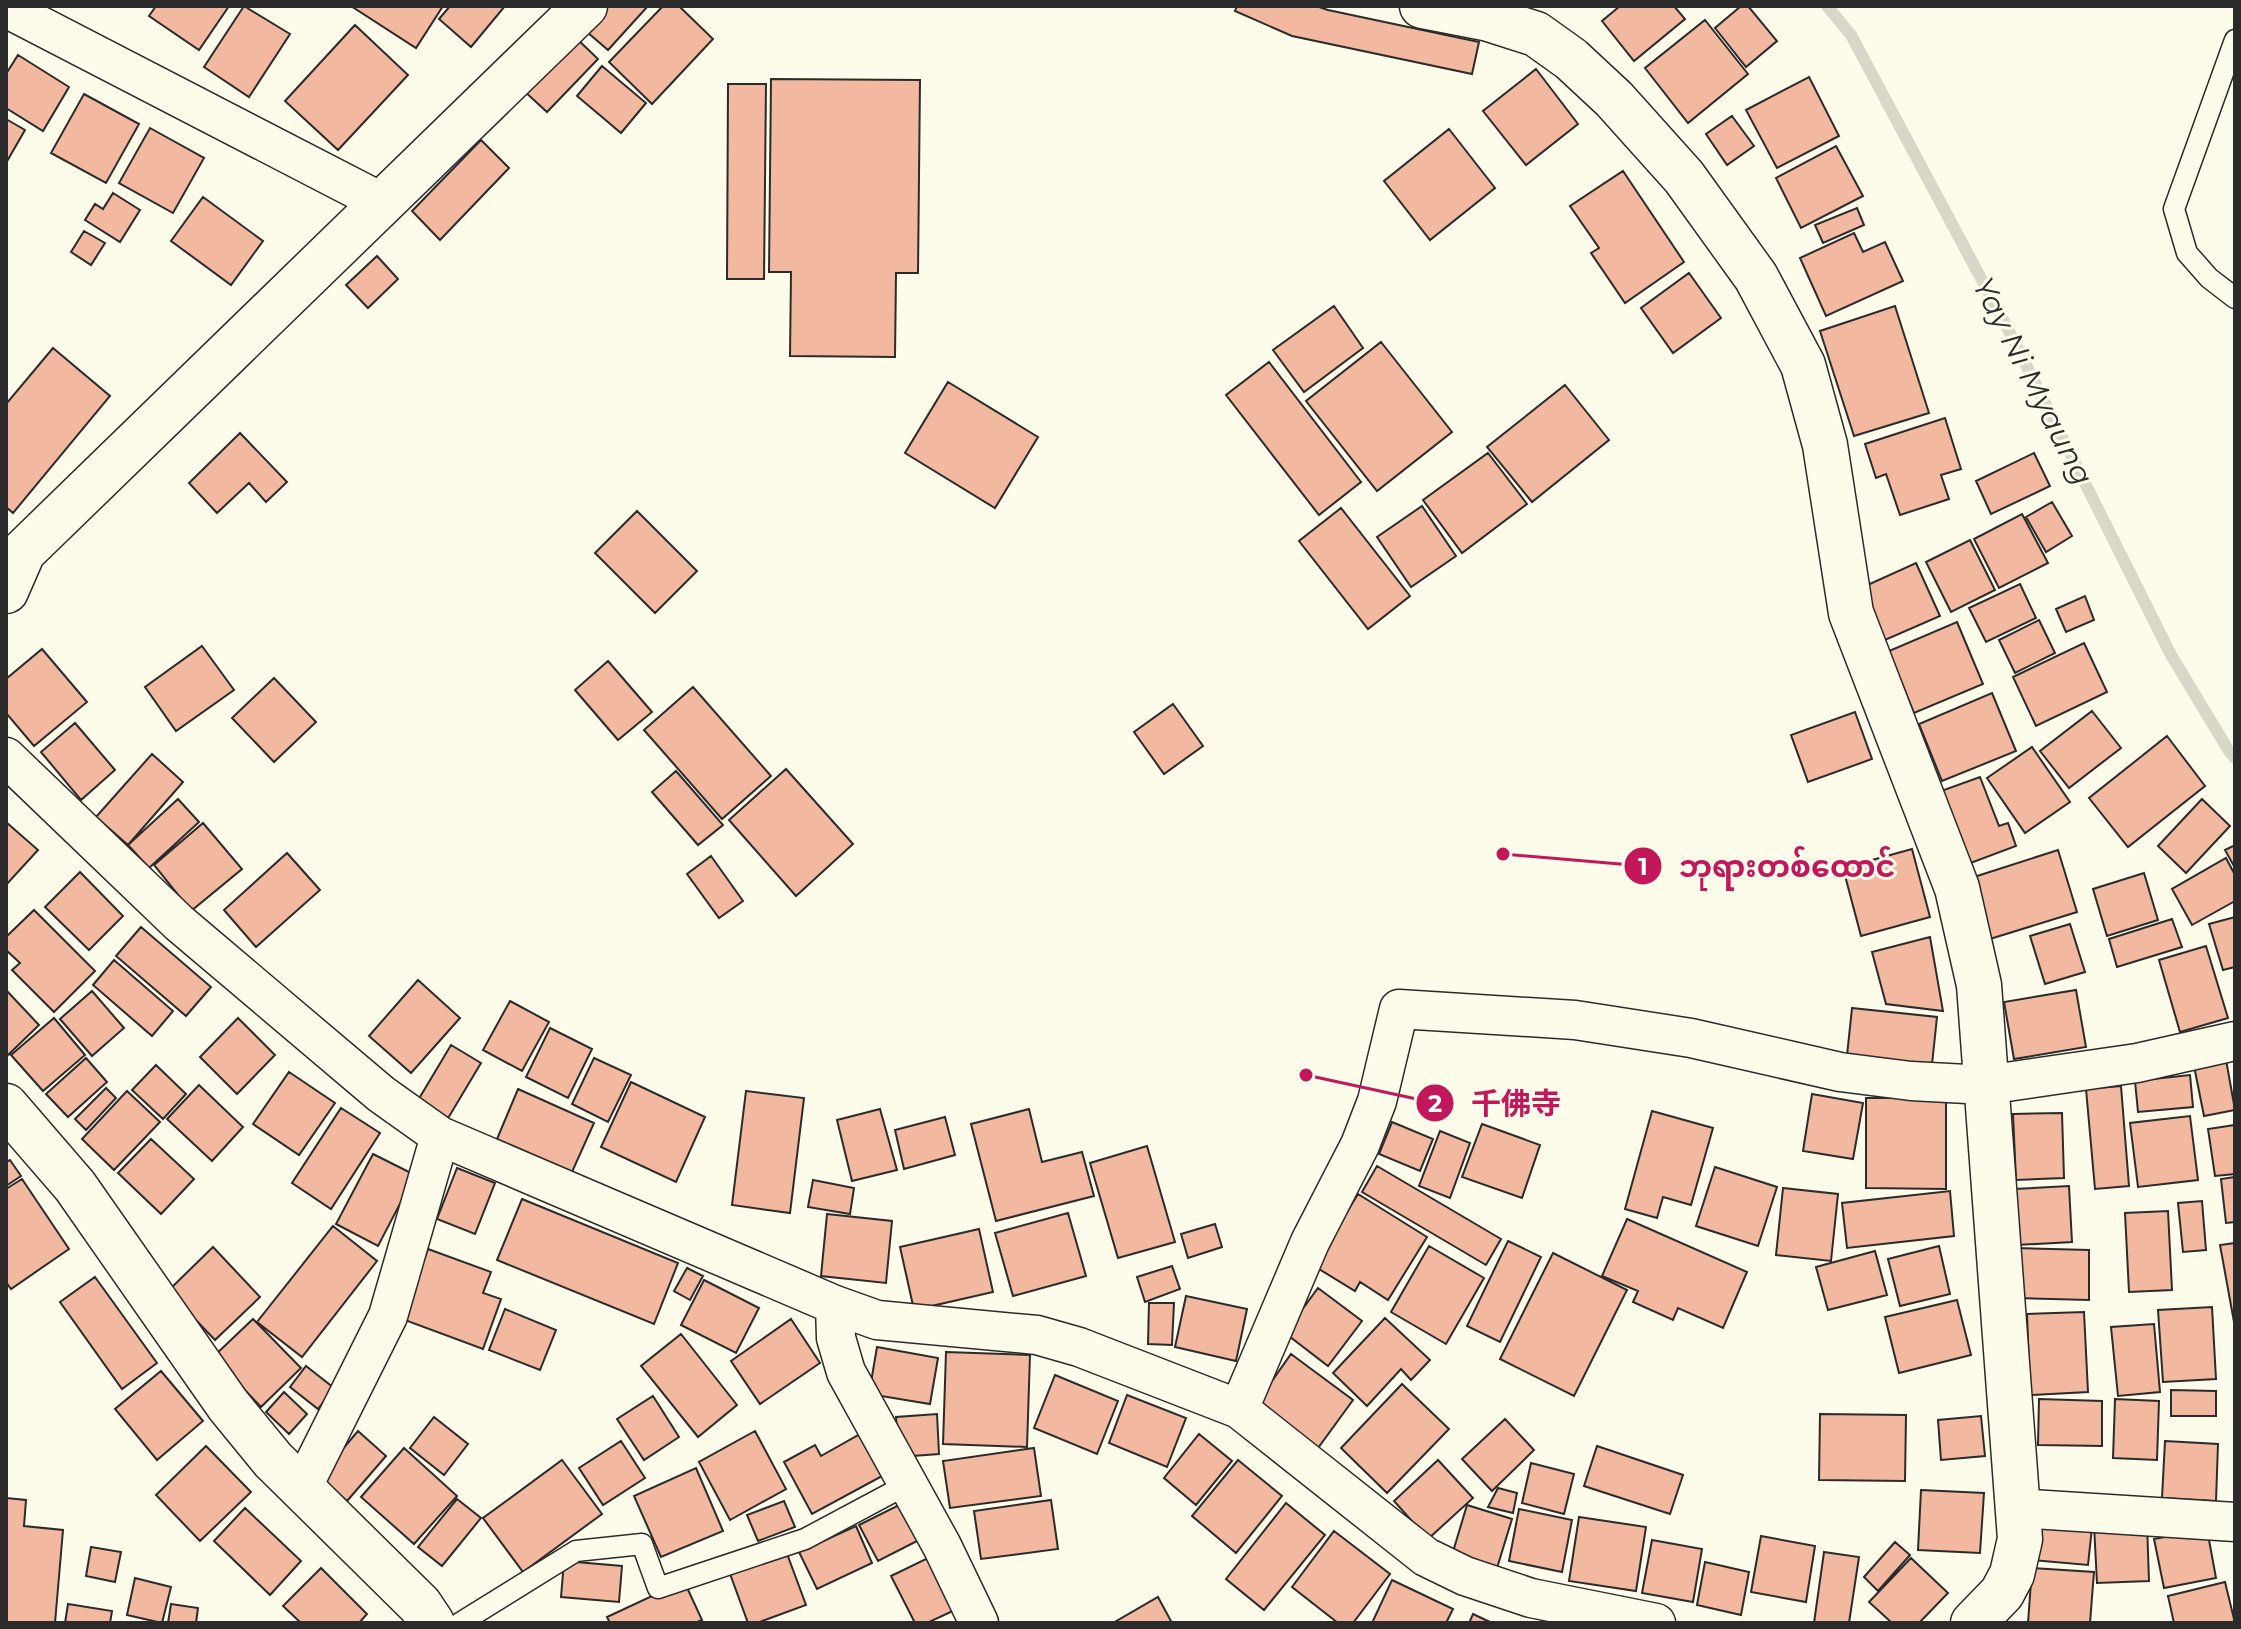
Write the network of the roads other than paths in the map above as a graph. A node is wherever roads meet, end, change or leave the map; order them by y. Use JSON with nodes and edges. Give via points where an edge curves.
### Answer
{"nodes":[{"id":1,"x":585,"y":6,"type":"edge"},
{"id":2,"x":1422,"y":6,"type":"edge"},
{"id":3,"x":6,"y":8,"type":"edge"},
{"id":4,"x":2235,"y":40,"type":"edge"},
{"id":5,"x":383,"y":203,"type":"junction"},
{"id":6,"x":2235,"y":298,"type":"edge"},
{"id":7,"x":14,"y":542,"type":"edge"},
{"id":8,"x":6,"y":591,"type":"edge"},
{"id":9,"x":6,"y":757,"type":"edge"},
{"id":10,"x":2235,"y":1041,"type":"edge"},
{"id":11,"x":1986,"y":1085,"type":"junction"},
{"id":12,"x":6,"y":1106,"type":"edge"},
{"id":13,"x":440,"y":1136,"type":"junction"},
{"id":14,"x":835,"y":1305,"type":"junction"},
{"id":15,"x":1239,"y":1409,"type":"junction"},
{"id":16,"x":908,"y":1484,"type":"junction"},
{"id":17,"x":302,"y":1488,"type":"junction"},
{"id":18,"x":2017,"y":1508,"type":"junction"},
{"id":19,"x":2235,"y":1522,"type":"edge"},
{"id":20,"x":432,"y":1623,"type":"edge"},
{"id":21,"x":460,"y":1623,"type":"edge"},
{"id":22,"x":979,"y":1623,"type":"edge"},
{"id":23,"x":1656,"y":1623,"type":"edge"},
{"id":24,"x":1973,"y":1623,"type":"edge"}],
"edges":[{"from":1,"to":5,"type":"street"},
{"from":2,"to":11,"type":"street","via":[[1536,34],[1614,99],[1684,177],[1756,277],[1803,365],[1825,445],[1851,613],[1957,888],[1979,985]]},
{"from":3,"to":5,"type":"street"},
{"from":4,"to":6,"type":"lane","via":[[2174,209],[2187,253]]},
{"from":5,"to":7,"type":"street"},
{"from":7,"to":8,"type":"street"},
{"from":9,"to":13,"type":"street","via":[[179,923],[381,1094]]},
{"from":10,"to":11,"type":"street","via":[[2137,1063]]},
{"from":11,"to":15,"type":"street","via":[[1840,1072],[1691,1038],[1575,1020],[1399,1009],[1377,1101],[1360,1145],[1310,1242]]},
{"from":11,"to":18,"type":"street"},
{"from":12,"to":17,"type":"street","via":[[75,1186],[228,1405]]},
{"from":13,"to":14,"type":"street"},
{"from":13,"to":17,"type":"street","via":[[388,1316]]},
{"from":14,"to":15,"type":"street","via":[[877,1320],[1037,1335]]},
{"from":14,"to":16,"type":"street","via":[[836,1338],[846,1372]]},
{"from":15,"to":23,"type":"street","via":[[1426,1557],[1531,1598]]},
{"from":16,"to":21,"type":"lane","via":[[805,1539],[658,1588],[642,1544],[576,1551]]},
{"from":16,"to":22,"type":"street"},
{"from":17,"to":20,"type":"street"},
{"from":18,"to":19,"type":"street"},
{"from":18,"to":24,"type":"street","via":[[2020,1539],[2012,1574],[2002,1593]]}]}
